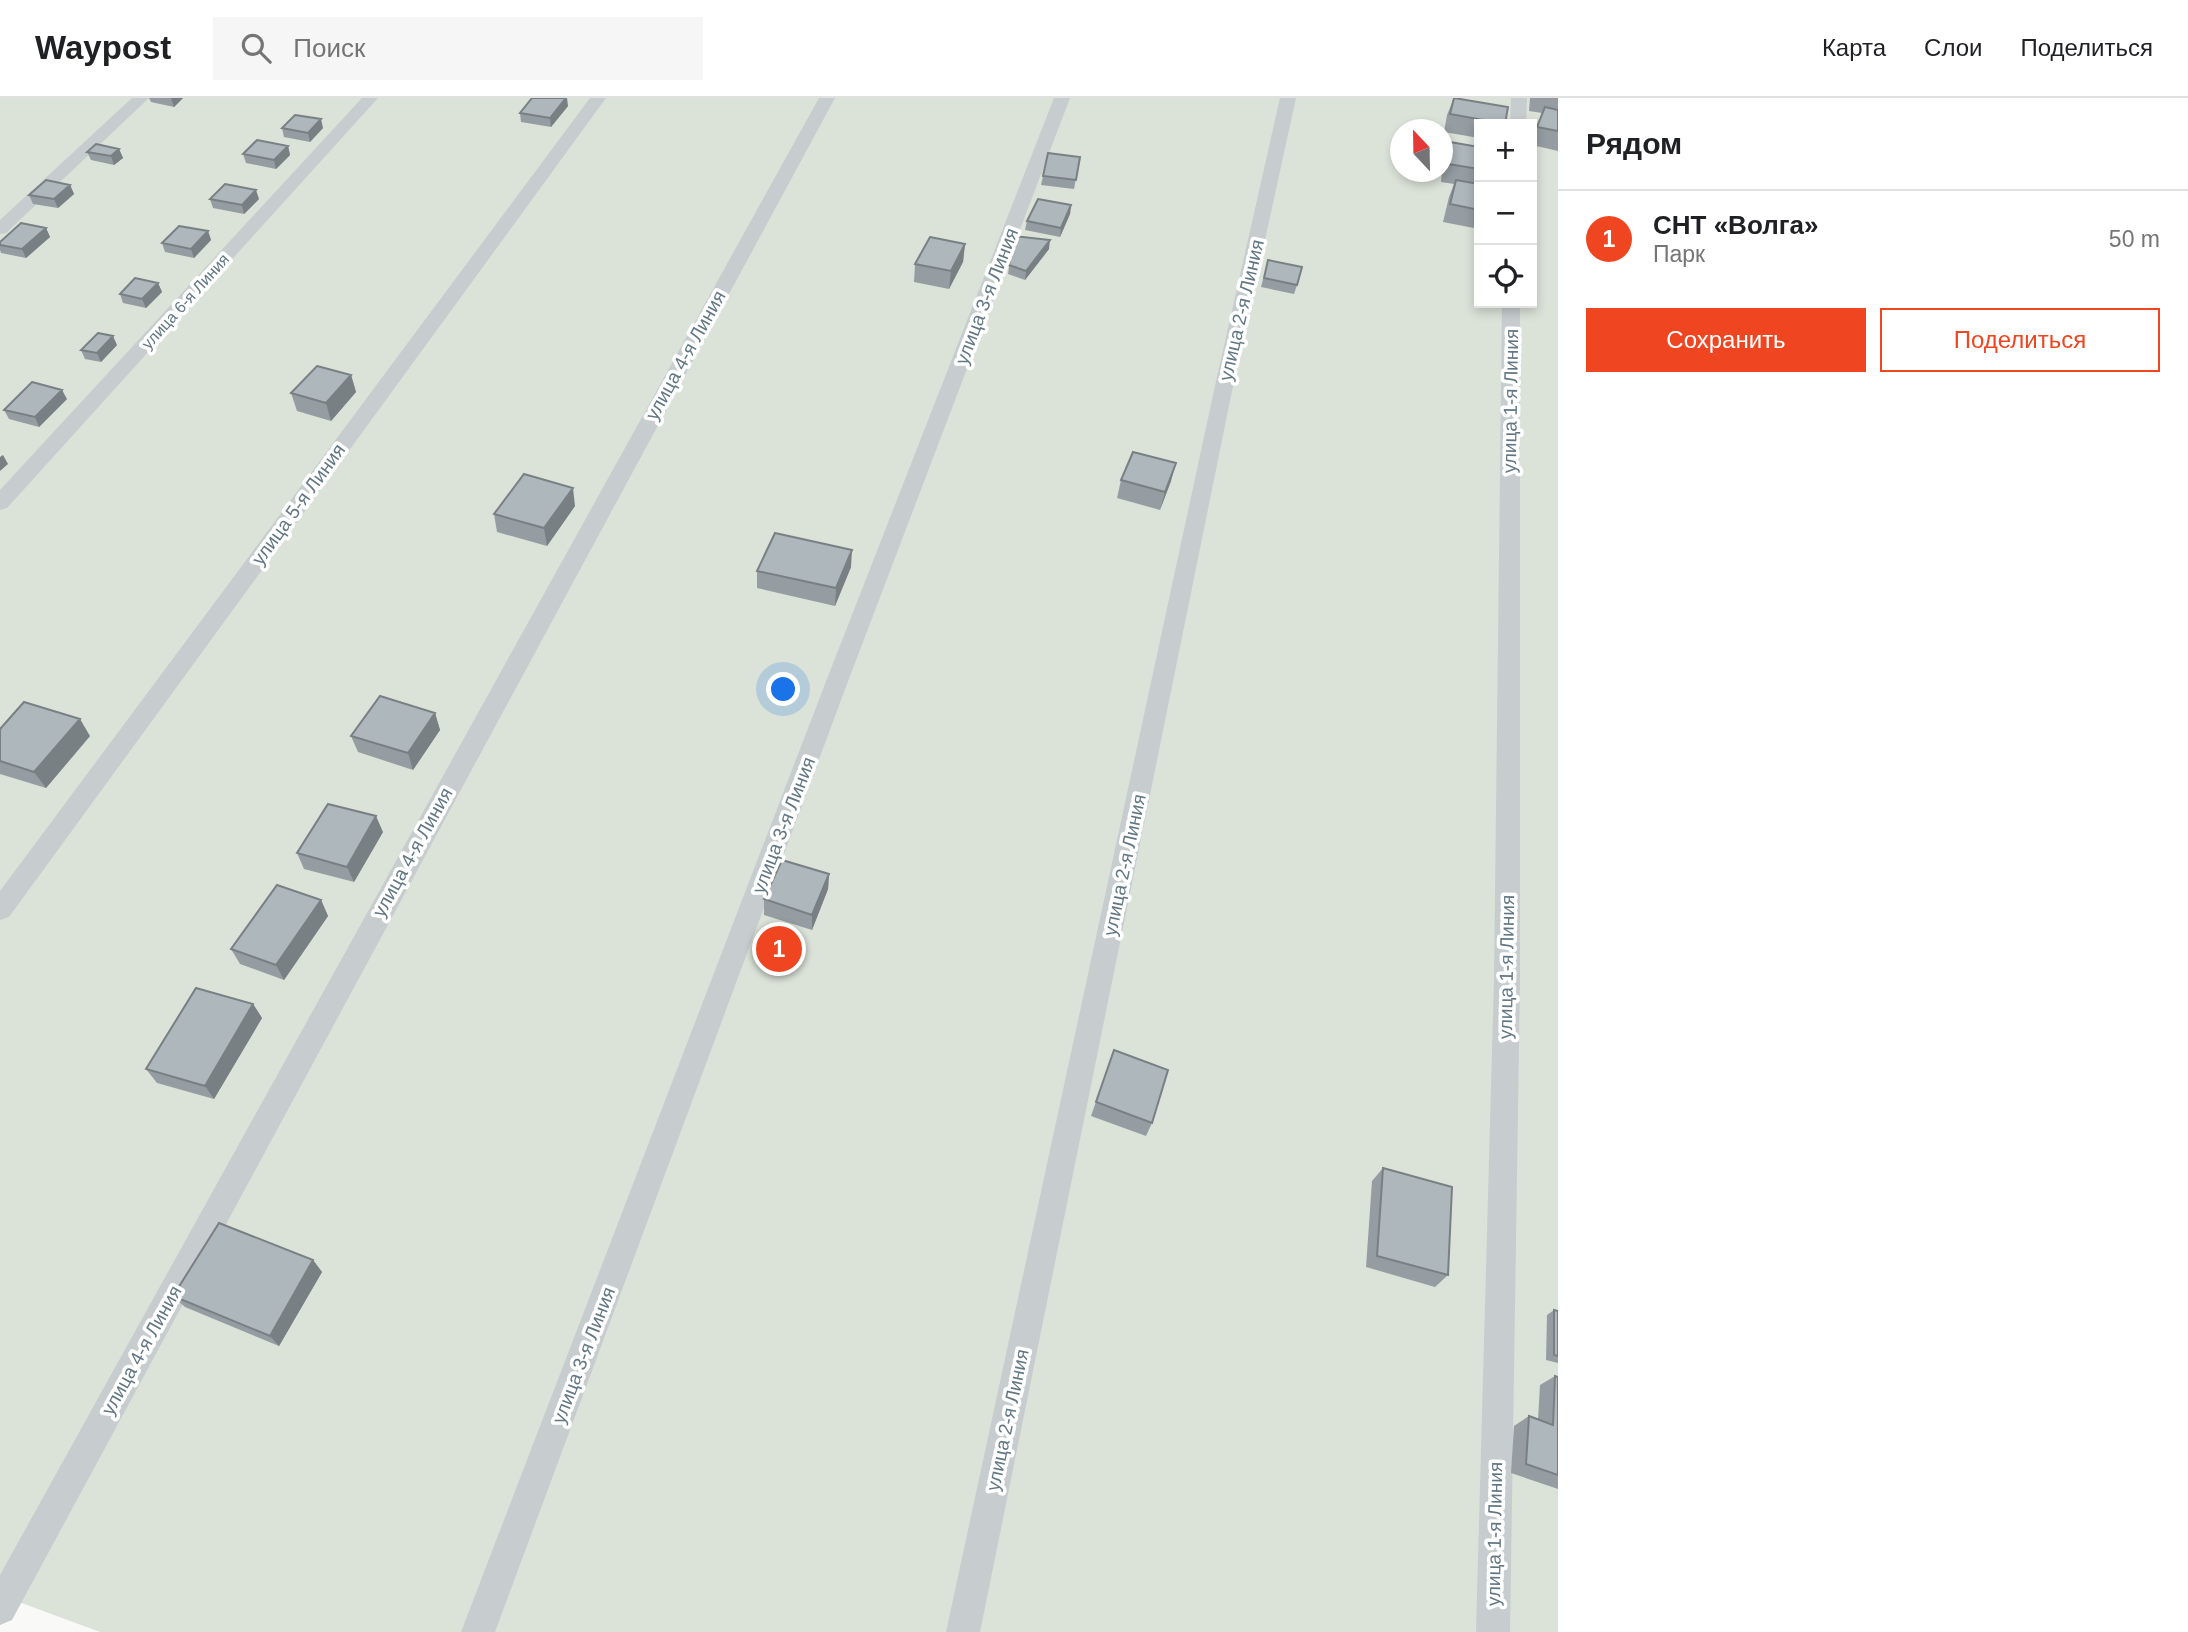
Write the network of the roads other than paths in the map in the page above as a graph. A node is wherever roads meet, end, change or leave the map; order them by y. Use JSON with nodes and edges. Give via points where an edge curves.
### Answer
{"nodes":[{"id":1,"x":141,"y":98,"type":"edge"},
{"id":2,"x":370,"y":98,"type":"edge"},
{"id":3,"x":598,"y":98,"type":"edge"},
{"id":4,"x":827,"y":98,"type":"edge"},
{"id":5,"x":1062,"y":98,"type":"edge"},
{"id":6,"x":1288,"y":98,"type":"edge"},
{"id":7,"x":1519,"y":98,"type":"edge"},
{"id":8,"x":1518,"y":119,"type":"edge"},
{"id":9,"x":0,"y":229,"type":"edge"},
{"id":10,"x":1511,"y":308,"type":"edge"},
{"id":11,"x":0,"y":503,"type":"edge"},
{"id":12,"x":0,"y":910,"type":"edge"},
{"id":13,"x":0,"y":1608,"type":"edge"},
{"id":14,"x":478,"y":1632,"type":"edge"},
{"id":15,"x":963,"y":1632,"type":"edge"},
{"id":16,"x":1493,"y":1632,"type":"edge"}],
"edges":[{"from":1,"to":9,"type":"lane"},
{"from":2,"to":11,"type":"lane","name":"улица 6-я Линия"},
{"from":3,"to":12,"type":"lane","name":"улица 5-я Линия"},
{"from":4,"to":13,"type":"lane","name":"улица 4-я Линия"},
{"from":5,"to":14,"type":"lane","name":"улица 3-я Линия"},
{"from":6,"to":15,"type":"lane","name":"улица 2-я Линия"},
{"from":7,"to":8,"type":"lane"},
{"from":10,"to":16,"type":"lane","name":"улица 1-я Линия","via":[[1507,979]]}]}
